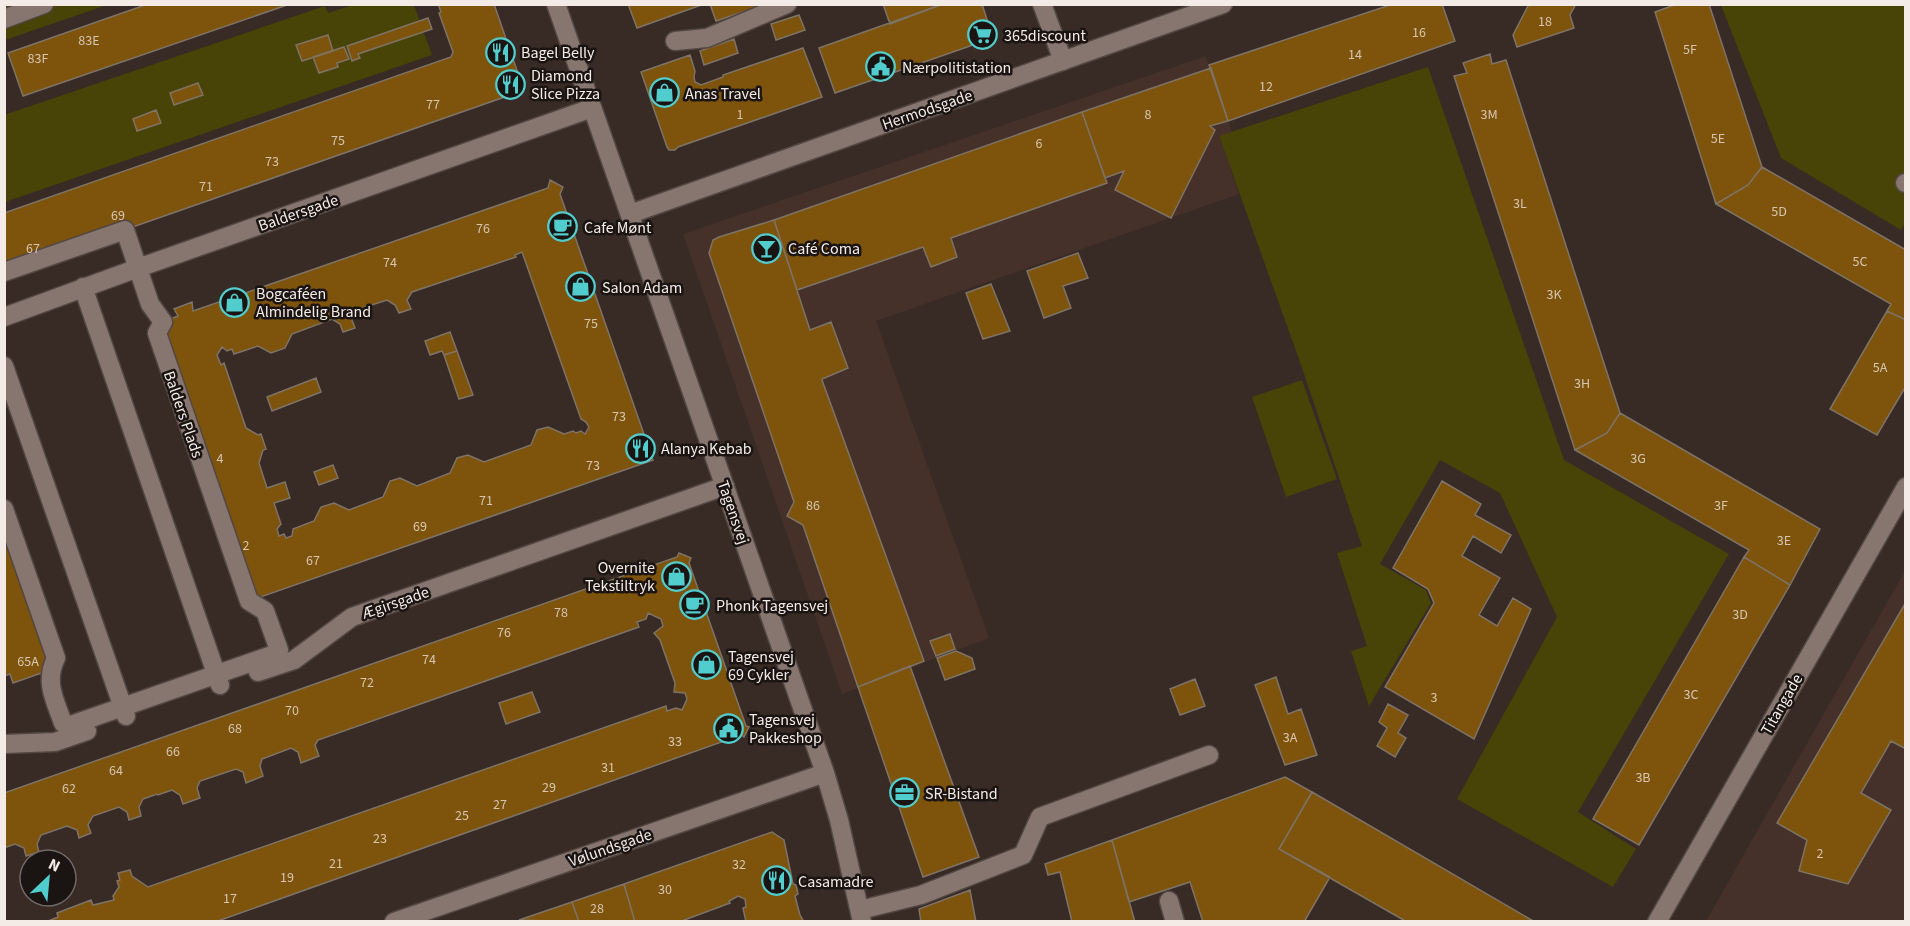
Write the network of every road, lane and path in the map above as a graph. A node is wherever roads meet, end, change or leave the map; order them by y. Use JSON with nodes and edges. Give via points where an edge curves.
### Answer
{"nodes":[{"id":1,"x":44,"y":4,"type":"edge"},
{"id":2,"x":556,"y":4,"type":"edge"},
{"id":3,"x":1042,"y":4,"type":"edge"},
{"id":4,"x":1223,"y":4,"type":"edge"},
{"id":5,"x":779,"y":7,"type":"edge"},
{"id":6,"x":4,"y":19,"type":"edge"},
{"id":7,"x":675,"y":41,"type":"dead end"},
{"id":8,"x":1062,"y":61,"type":"junction"},
{"id":9,"x":592,"y":108,"type":"junction"},
{"id":10,"x":630,"y":214,"type":"junction"},
{"id":11,"x":138,"y":268,"type":"junction"},
{"id":12,"x":4,"y":272,"type":"edge"},
{"id":13,"x":83,"y":287,"type":"junction"},
{"id":14,"x":4,"y":317,"type":"edge"},
{"id":15,"x":4,"y":366,"type":"edge"},
{"id":16,"x":725,"y":486,"type":"junction"},
{"id":17,"x":1905,"y":487,"type":"edge"},
{"id":18,"x":4,"y":509,"type":"edge"},
{"id":19,"x":218,"y":680,"type":"junction"},
{"id":20,"x":125,"y":712,"type":"junction"},
{"id":21,"x":4,"y":744,"type":"edge"},
{"id":22,"x":1209,"y":755,"type":"dead end"},
{"id":23,"x":825,"y":773,"type":"junction"},
{"id":24,"x":1169,"y":901,"type":"dead end"},
{"id":25,"x":861,"y":916,"type":"edge"},
{"id":26,"x":394,"y":921,"type":"edge"},
{"id":27,"x":1175,"y":921,"type":"edge"},
{"id":28,"x":1657,"y":921,"type":"edge"}],
"edges":[{"from":1,"to":6,"type":"street"},
{"from":2,"to":9,"type":"street","name":"Tagensvej"},
{"from":3,"to":8,"type":"street"},
{"from":4,"to":8,"type":"street","name":"Hermodsgade"},
{"from":5,"to":7,"type":"street","via":[[707,38]]},
{"from":8,"to":10,"type":"street","name":"Hermodsgade"},
{"from":9,"to":10,"type":"street","name":"Tagensvej"},
{"from":9,"to":11,"type":"street","name":"Baldersgade"},
{"from":10,"to":16,"type":"street","name":"Tagensvej"},
{"from":11,"to":12,"type":"street","name":"Balders Plads","via":[[125,230]]},
{"from":11,"to":13,"type":"street","name":"Baldersgade"},
{"from":11,"to":19,"type":"street","name":"Balders Plads","via":[[150,304],[163,322],[157,333],[249,601],[265,611],[279,650]]},
{"from":13,"to":14,"type":"street","name":"Baldersgade"},
{"from":13,"to":19,"type":"street"},
{"from":15,"to":20,"type":"street"},
{"from":16,"to":19,"type":"street","name":"Ægirsgade","via":[[352,617],[294,660]]},
{"from":16,"to":23,"type":"street","name":"Tagensvej"},
{"from":17,"to":28,"type":"street","name":"Titangade"},
{"from":18,"to":20,"type":"street","name":"Balders Plads","via":[[56,658],[50,670],[50,686],[63,723],[68,726]]},
{"from":19,"to":20,"type":"street","name":"Balders Plads"},
{"from":20,"to":21,"type":"street","via":[[55,742]]},
{"from":22,"to":25,"type":"street","via":[[1040,817],[1023,855]]},
{"from":23,"to":25,"type":"street","name":"Tagensvej"},
{"from":23,"to":26,"type":"street","name":"Vølundsgade"},
{"from":24,"to":27,"type":"street"}]}
